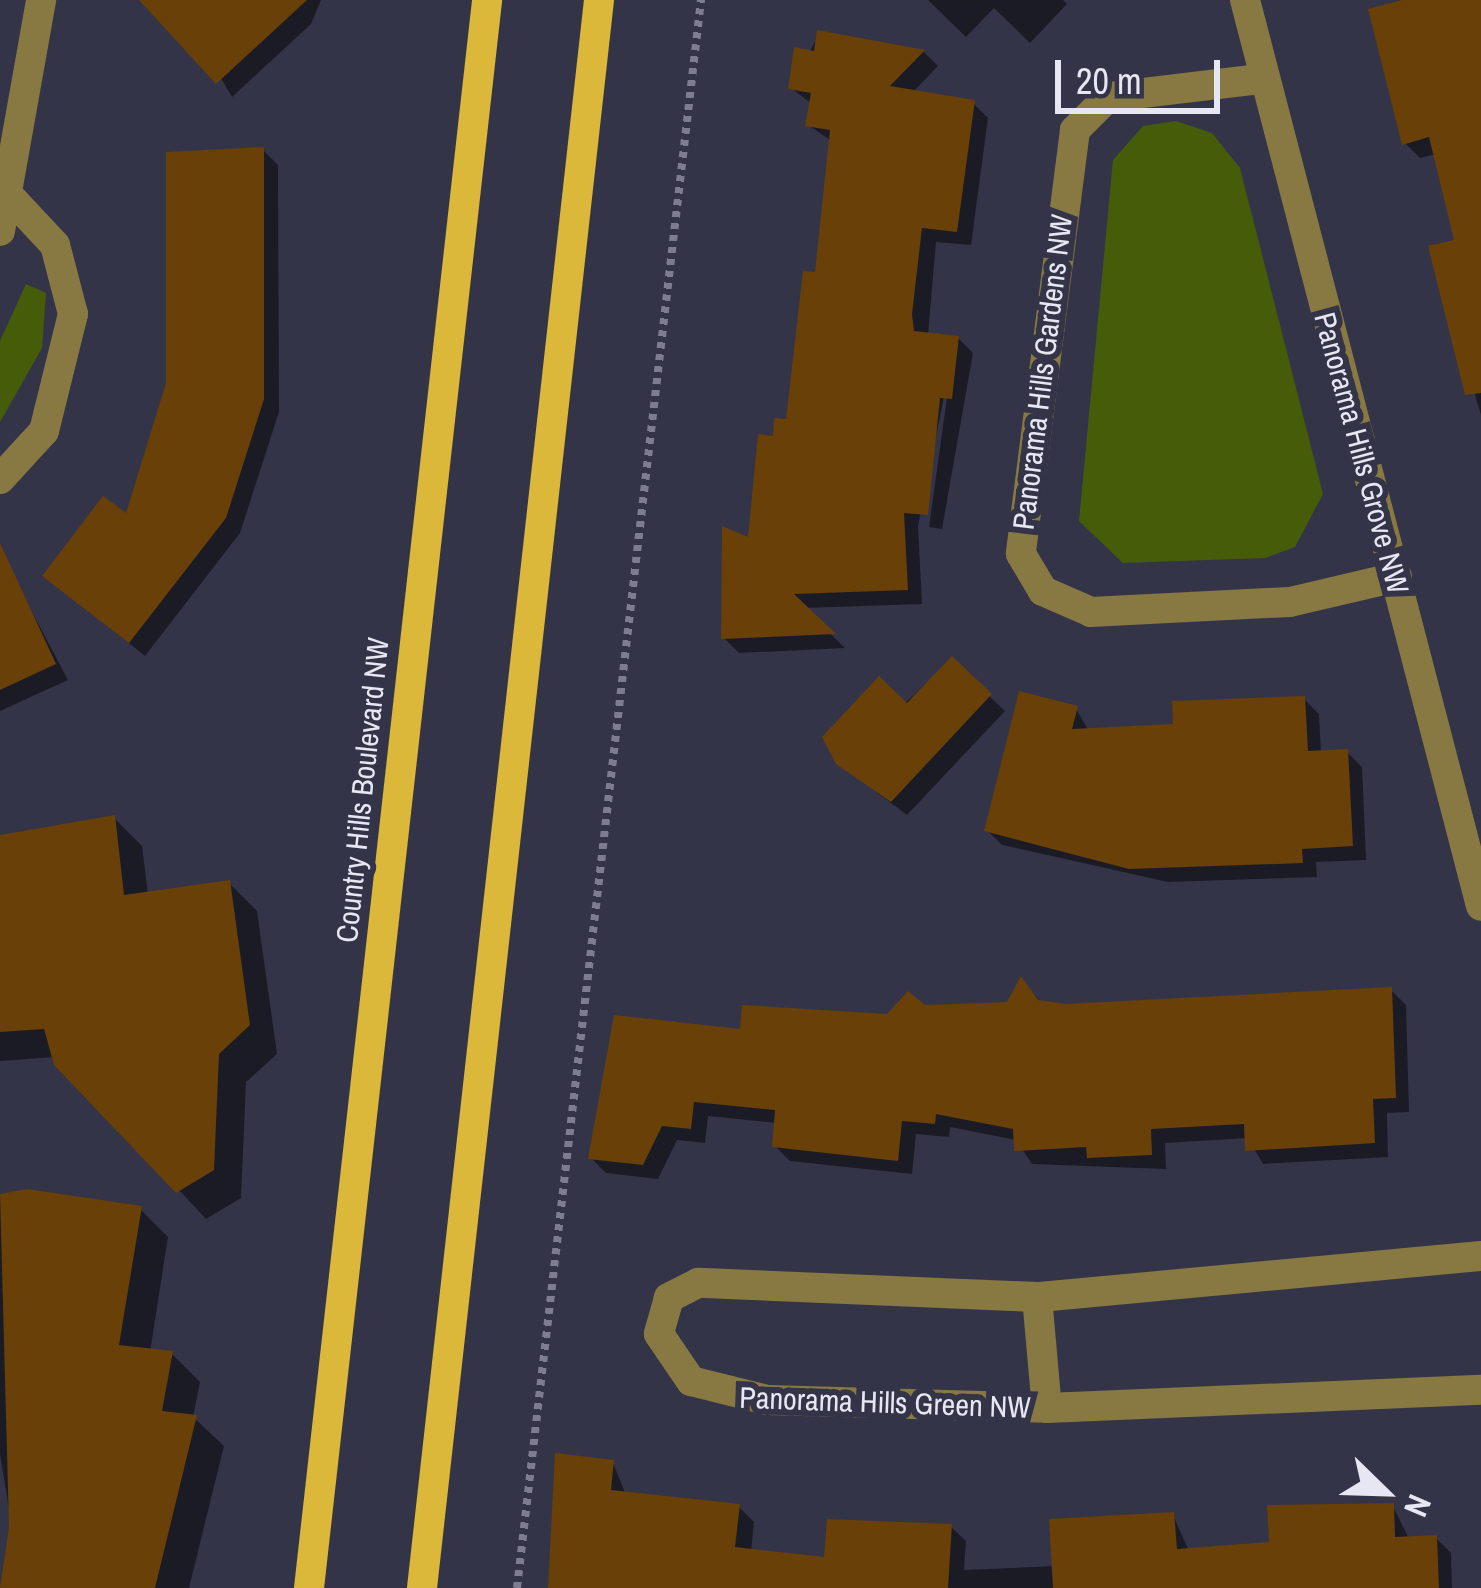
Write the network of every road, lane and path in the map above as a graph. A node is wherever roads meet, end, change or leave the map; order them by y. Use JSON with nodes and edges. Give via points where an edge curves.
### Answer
{"nodes":[{"id":1,"x":41,"y":0,"type":"edge"},
{"id":2,"x":487,"y":0,"type":"edge"},
{"id":3,"x":599,"y":0,"type":"edge"},
{"id":4,"x":701,"y":0,"type":"edge"},
{"id":5,"x":1245,"y":0,"type":"edge"},
{"id":6,"x":1260,"y":80,"type":"junction"},
{"id":7,"x":14,"y":200,"type":"junction"},
{"id":8,"x":0,"y":232,"type":"edge"},
{"id":9,"x":0,"y":479,"type":"edge"},
{"id":10,"x":1396,"y":577,"type":"junction"},
{"id":11,"x":1481,"y":907,"type":"edge"},
{"id":12,"x":1481,"y":1256,"type":"edge"},
{"id":13,"x":1037,"y":1297,"type":"junction"},
{"id":14,"x":334,"y":1373,"type":"junction"},
{"id":15,"x":1481,"y":1390,"type":"edge"},
{"id":16,"x":1047,"y":1408,"type":"junction"},
{"id":17,"x":288,"y":1588,"type":"edge"},
{"id":18,"x":309,"y":1588,"type":"edge"},
{"id":19,"x":422,"y":1588,"type":"edge"},
{"id":20,"x":517,"y":1588,"type":"edge"}],
"edges":[{"from":1,"to":7,"type":"street"},
{"from":2,"to":14,"type":"main road","name":"Country Hills Boulevard NW"},
{"from":3,"to":19,"type":"main road"},
{"from":4,"to":20,"type":"path"},
{"from":5,"to":6,"type":"street","name":"Panorama Hills Grove NW"},
{"from":6,"to":10,"type":"street","name":"Panorama Hills Grove NW"},
{"from":6,"to":10,"type":"street","name":"Panorama Hills Gardens NW","via":[[1108,97],[1075,130],[1021,554],[1043,591],[1091,612],[1290,602]]},
{"from":7,"to":8,"type":"street"},
{"from":7,"to":9,"type":"street","via":[[55,245],[73,314],[44,431]]},
{"from":10,"to":11,"type":"street","name":"Panorama Hills Grove NW"},
{"from":12,"to":13,"type":"street","name":"Panorama Hills Green NW"},
{"from":13,"to":16,"type":"street","name":"Panorama Hills Green NW"},
{"from":13,"to":16,"type":"street","name":"Panorama Hills Green NW","via":[[698,1283],[669,1298],[659,1334],[668,1361],[719,1395]]},
{"from":14,"to":17,"type":"main road"},
{"from":14,"to":18,"type":"main road","name":"Country Hills Boulevard NW"},
{"from":15,"to":16,"type":"street","name":"Panorama Hills Green NW"}]}
